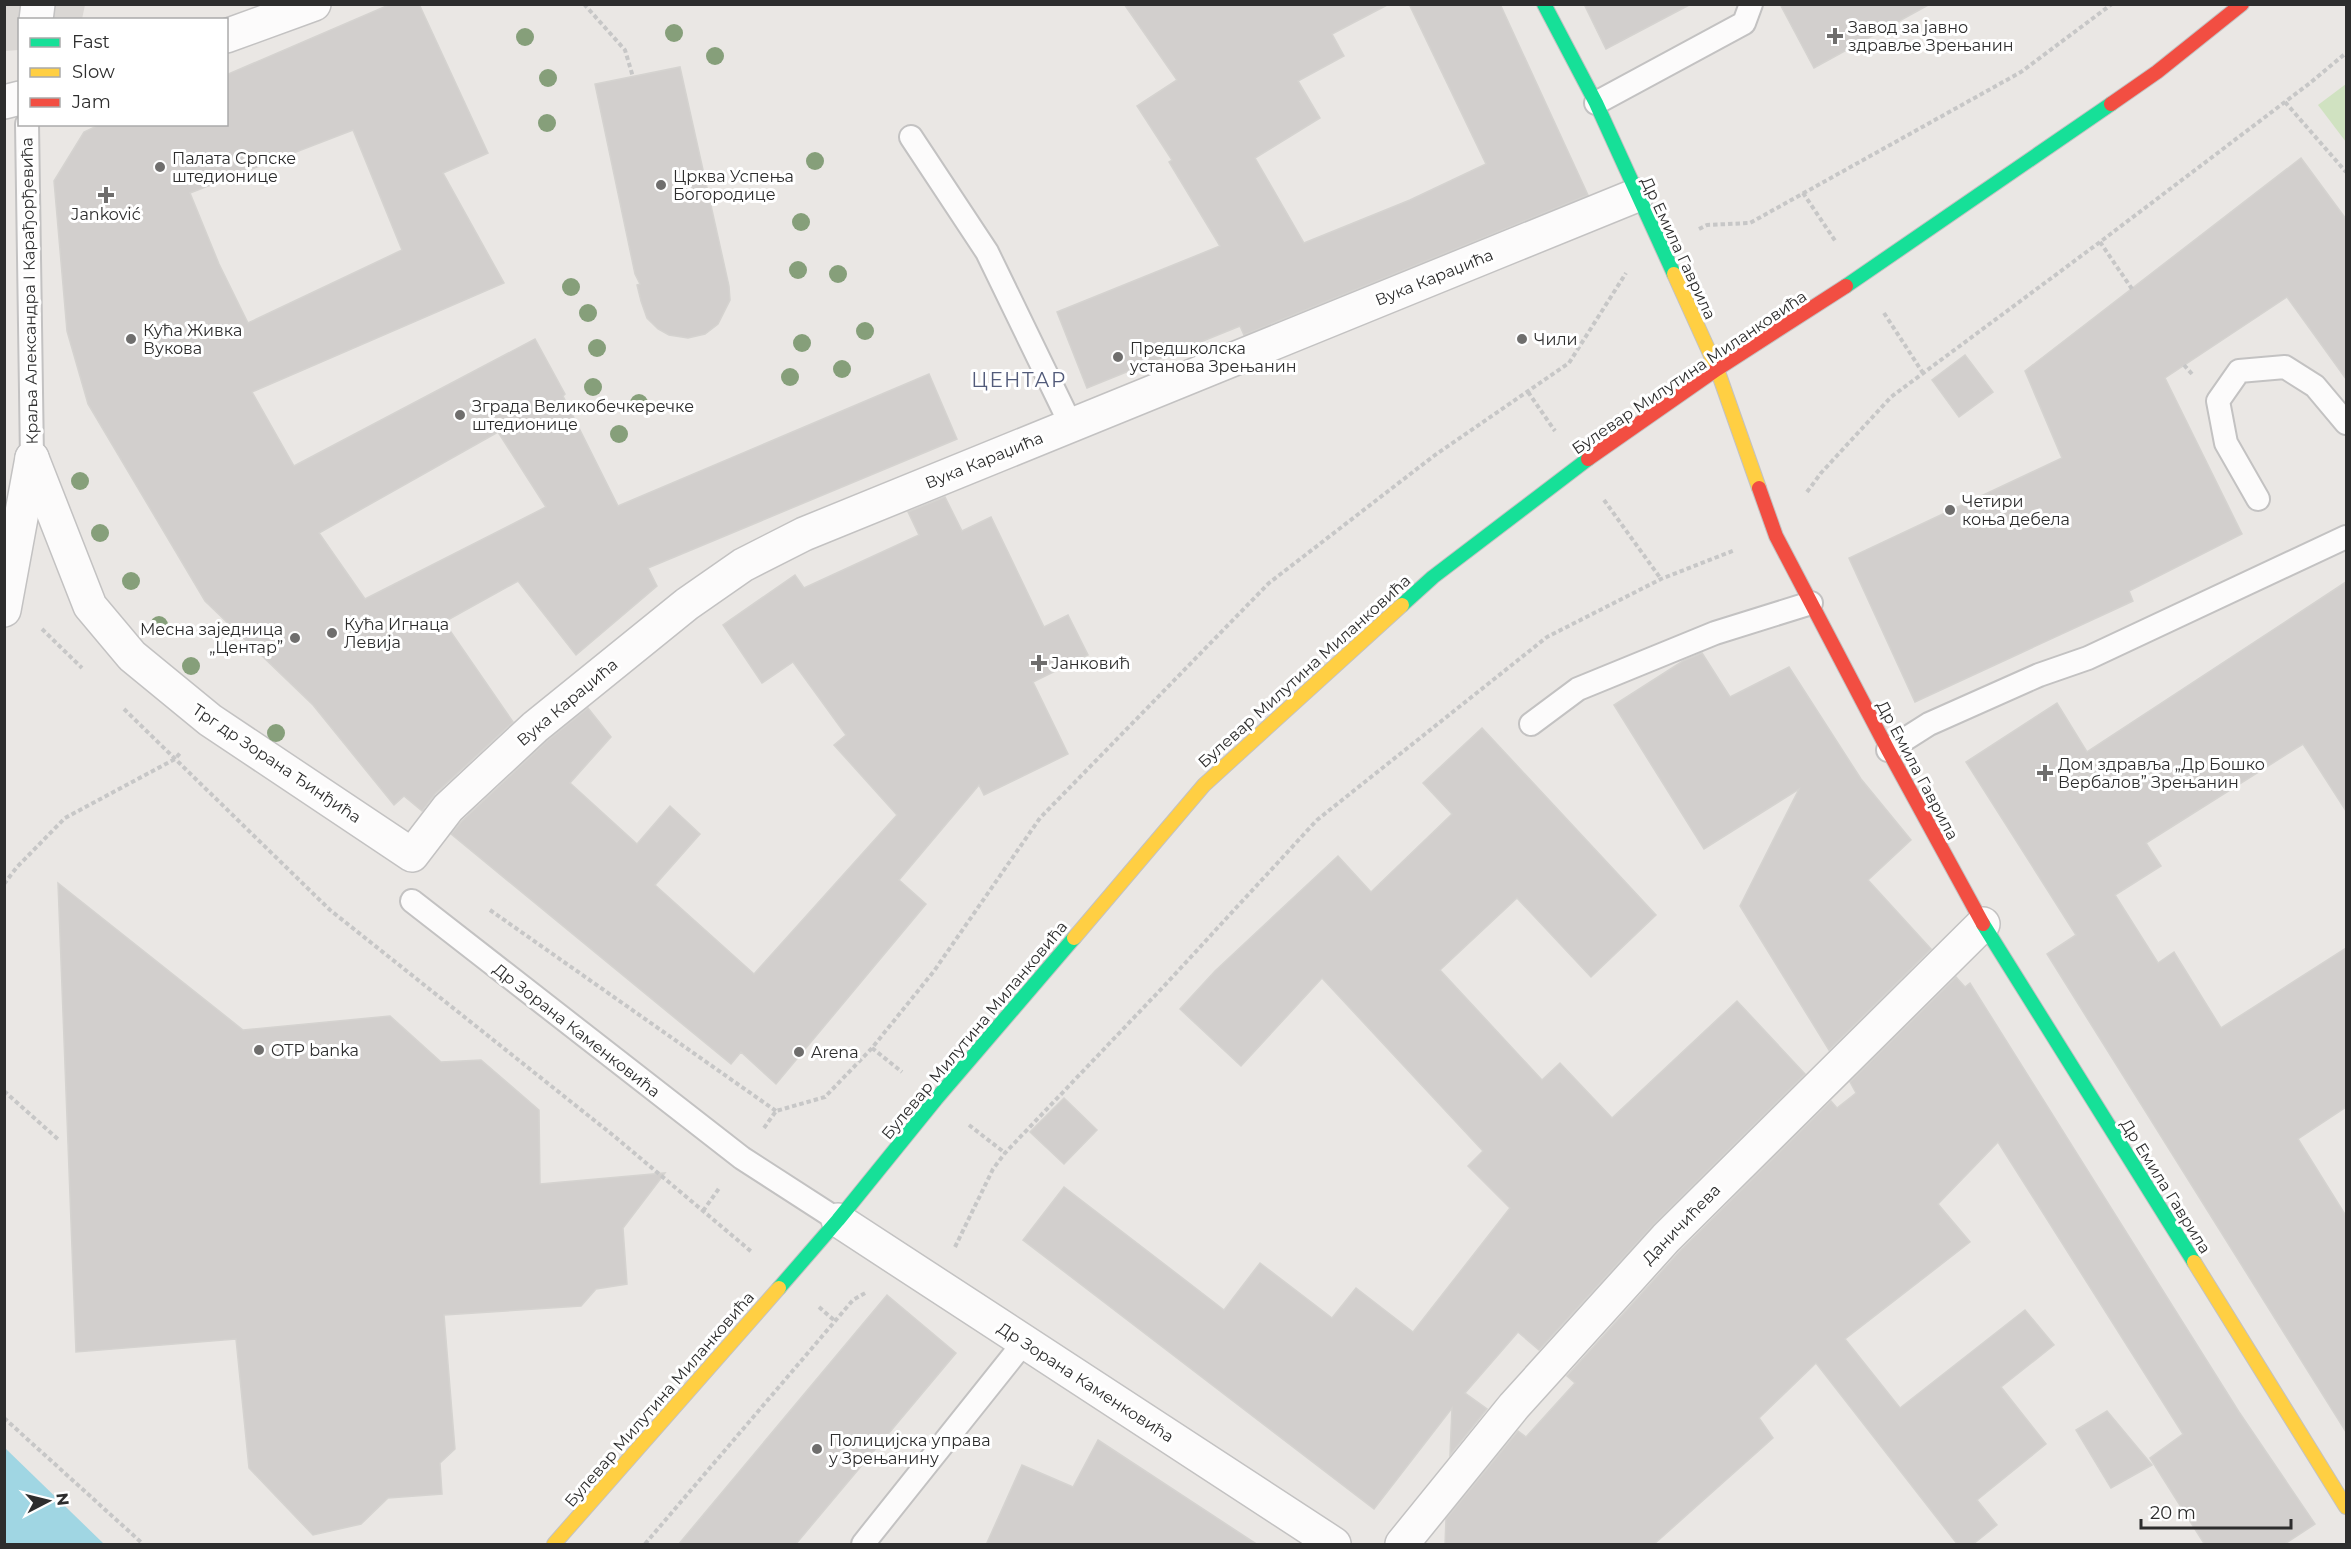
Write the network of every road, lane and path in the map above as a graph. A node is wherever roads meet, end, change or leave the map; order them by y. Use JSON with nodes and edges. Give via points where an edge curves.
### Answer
{"nodes":[{"id":1,"x":314,"y":4,"type":"edge"},
{"id":2,"x":584,"y":4,"type":"edge"},
{"id":3,"x":1544,"y":4,"type":"edge"},
{"id":4,"x":1751,"y":4,"type":"edge"},
{"id":5,"x":2112,"y":4,"type":"edge"},
{"id":6,"x":2242,"y":4,"type":"edge"},
{"id":7,"x":228,"y":35,"type":"edge"},
{"id":8,"x":633,"y":77,"type":"dead end"},
{"id":9,"x":2285,"y":102,"type":"dead end"},
{"id":10,"x":1596,"y":103,"type":"junction"},
{"id":11,"x":27,"y":126,"type":"edge"},
{"id":12,"x":911,"y":137,"type":"dead end"},
{"id":13,"x":2346,"y":172,"type":"edge"},
{"id":14,"x":1637,"y":195,"type":"junction"},
{"id":15,"x":2100,"y":242,"type":"dead end"},
{"id":16,"x":1662,"y":249,"type":"junction"},
{"id":17,"x":2132,"y":289,"type":"dead end"},
{"id":18,"x":1717,"y":369,"type":"junction"},
{"id":19,"x":2346,"y":423,"type":"edge"},
{"id":20,"x":1071,"y":424,"type":"junction"},
{"id":21,"x":32,"y":458,"type":"junction"},
{"id":22,"x":2258,"y":500,"type":"dead end"},
{"id":23,"x":2346,"y":537,"type":"edge"},
{"id":24,"x":6,"y":603,"type":"edge"},
{"id":25,"x":1811,"y":603,"type":"junction"},
{"id":26,"x":87,"y":674,"type":"dead end"},
{"id":27,"x":120,"y":705,"type":"dead end"},
{"id":28,"x":210,"y":720,"type":"junction"},
{"id":29,"x":1532,"y":724,"type":"dead end"},
{"id":30,"x":1888,"y":750,"type":"junction"},
{"id":31,"x":175,"y":759,"type":"junction"},
{"id":32,"x":412,"y":855,"type":"joint"},
{"id":33,"x":5,"y":883,"type":"edge"},
{"id":34,"x":412,"y":901,"type":"dead end"},
{"id":35,"x":488,"y":909,"type":"dead end"},
{"id":36,"x":1983,"y":924,"type":"junction"},
{"id":37,"x":4,"y":1091,"type":"edge"},
{"id":38,"x":776,"y":1112,"type":"junction"},
{"id":39,"x":59,"y":1140,"type":"dead end"},
{"id":40,"x":742,"y":1158,"type":"junction"},
{"id":41,"x":703,"y":1211,"type":"dead end"},
{"id":42,"x":838,"y":1220,"type":"junction"},
{"id":43,"x":835,"y":1321,"type":"dead end"},
{"id":44,"x":1025,"y":1341,"type":"junction"},
{"id":45,"x":4,"y":1418,"type":"edge"},
{"id":46,"x":2346,"y":1507,"type":"edge"},
{"id":47,"x":143,"y":1545,"type":"edge"},
{"id":48,"x":554,"y":1545,"type":"edge"},
{"id":49,"x":645,"y":1545,"type":"edge"},
{"id":50,"x":863,"y":1545,"type":"edge"},
{"id":51,"x":1334,"y":1545,"type":"edge"},
{"id":52,"x":1402,"y":1545,"type":"edge"}],
"edges":[{"from":1,"to":7,"type":"street"},
{"from":2,"to":8,"type":"path","via":[[625,50]]},
{"from":3,"to":10,"type":"main road","name":"Др Емила Гаврила"},
{"from":4,"to":10,"type":"lane","via":[[1744,23]]},
{"from":5,"to":16,"type":"path","via":[[2021,72],[1750,223],[1707,225]]},
{"from":6,"to":18,"type":"main road","name":"Булевар Милутина Миланковића","via":[[2138,86],[1860,277]]},
{"from":9,"to":13,"type":"path"},
{"from":10,"to":14,"type":"main road","name":"Др Емила Гаврила"},
{"from":11,"to":21,"type":"lane","name":"Краља Александра I Карађорђевића"},
{"from":12,"to":20,"type":"lane","via":[[987,252]]},
{"from":14,"to":16,"type":"main road","name":"Др Емила Гаврила"},
{"from":14,"to":20,"type":"street","name":"Вука Караџића"},
{"from":15,"to":17,"type":"path"},
{"from":16,"to":18,"type":"main road","name":"Др Емила Гаврила"},
{"from":16,"to":38,"type":"path","via":[[1630,267],[1569,363],[1436,455],[1269,583],[1040,818],[934,971],[872,1048],[825,1097]]},
{"from":18,"to":25,"type":"main road","name":"Др Емила Гаврила","via":[[1776,536]]},
{"from":18,"to":42,"type":"main road","name":"Булевар Милутина Миланковића","via":[[1579,465],[1433,577],[1204,785]]},
{"from":19,"to":22,"type":"lane","via":[[2315,386],[2285,367],[2239,371],[2218,401],[2226,442]]},
{"from":20,"to":32,"type":"street","name":"Вука Караџића","via":[[804,534],[743,565],[687,604],[535,727],[448,807]]},
{"from":21,"to":24,"type":"street"},
{"from":21,"to":28,"type":"street","name":"Трг др Зорана Ђинђића","via":[[90,606],[132,656]]},
{"from":23,"to":30,"type":"lane","via":[[2088,658],[2039,675],[1929,724]]},
{"from":24,"to":26,"type":"path"},
{"from":25,"to":29,"type":"lane","via":[[1715,633],[1578,689]]},
{"from":25,"to":30,"type":"main road","name":"Др Емила Гаврила"},
{"from":27,"to":31,"type":"path"},
{"from":28,"to":31,"type":"path"},
{"from":28,"to":32,"type":"street","name":"Трг др Зорана Ђинђића"},
{"from":30,"to":36,"type":"main road","name":"Др Емила Гаврила"},
{"from":31,"to":33,"type":"path","via":[[65,818]]},
{"from":31,"to":41,"type":"path","via":[[330,910]]},
{"from":34,"to":40,"type":"lane","name":"Др Зорана Каменковића"},
{"from":35,"to":38,"type":"path"},
{"from":36,"to":46,"type":"main road","name":"Др Емила Гаврила"},
{"from":36,"to":52,"type":"street","name":"Даничићева","via":[[1666,1238],[1514,1406]]},
{"from":37,"to":39,"type":"path"},
{"from":38,"to":40,"type":"path"},
{"from":40,"to":42,"type":"lane","name":"Др Зорана Каменковића"},
{"from":42,"to":44,"type":"street","name":"Др Зорана Каменковића"},
{"from":42,"to":48,"type":"main road","name":"Булевар Милутина Миланковића"},
{"from":43,"to":49,"type":"path"},
{"from":44,"to":50,"type":"lane"},
{"from":44,"to":51,"type":"street","name":"Др Зорана Каменковића"},
{"from":45,"to":47,"type":"path"}]}
